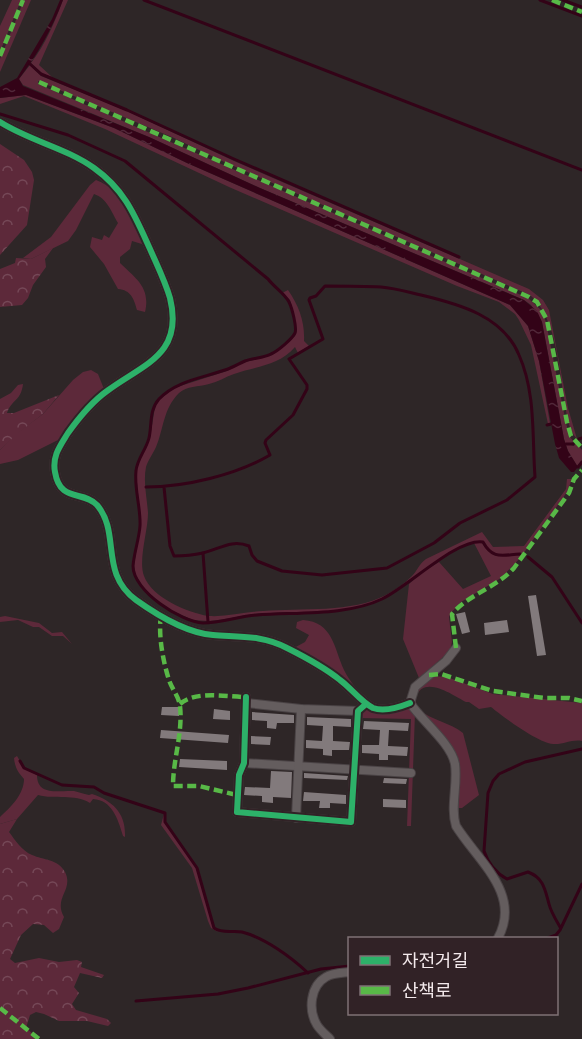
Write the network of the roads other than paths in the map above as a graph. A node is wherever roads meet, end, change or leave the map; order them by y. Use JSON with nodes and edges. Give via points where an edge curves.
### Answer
{"nodes":[{"id":1,"x":0,"y":122,"type":"edge"},
{"id":2,"x":456,"y":648,"type":"dead end"},
{"id":3,"x":410,"y":703,"type":"junction"},
{"id":4,"x":366,"y":704,"type":"junction"},
{"id":5,"x":301,"y":709,"type":"junction"},
{"id":6,"x":358,"y":711,"type":"junction"},
{"id":7,"x":244,"y":763,"type":"junction"},
{"id":8,"x":297,"y":766,"type":"junction"},
{"id":9,"x":354,"y":770,"type":"junction"},
{"id":10,"x":411,"y":773,"type":"dead end"},
{"id":11,"x":296,"y":818,"type":"junction"},
{"id":12,"x":499,"y":937,"type":"edge"},
{"id":13,"x":348,"y":972,"type":"edge"},
{"id":14,"x":330,"y":1039,"type":"edge"}],
"edges":[{"from":1,"to":4,"type":"street","via":[[93,167],[118,189],[130,205],[170,298],[172,323],[163,351],[103,393],[56,451],[55,474],[61,487],[98,507],[121,585],[135,599],[197,632],[256,637],[286,647],[339,679]]},
{"from":2,"to":3,"type":"street","via":[[415,687]]},
{"from":3,"to":4,"type":"street","via":[[387,709]]},
{"from":3,"to":12,"type":"street","via":[[455,762],[456,826],[499,886],[505,901],[505,920]]},
{"from":4,"to":6,"type":"street"},
{"from":5,"to":6,"type":"street"},
{"from":5,"to":7,"type":"street","via":[[246,700]]},
{"from":5,"to":8,"type":"street"},
{"from":6,"to":9,"type":"street"},
{"from":7,"to":8,"type":"street"},
{"from":7,"to":11,"type":"street","via":[[239,775],[237,812]]},
{"from":8,"to":9,"type":"street"},
{"from":8,"to":11,"type":"street"},
{"from":9,"to":10,"type":"street"},
{"from":9,"to":11,"type":"street","via":[[351,822]]},
{"from":13,"to":14,"type":"street","via":[[325,977],[313,993],[313,1016]]}]}
